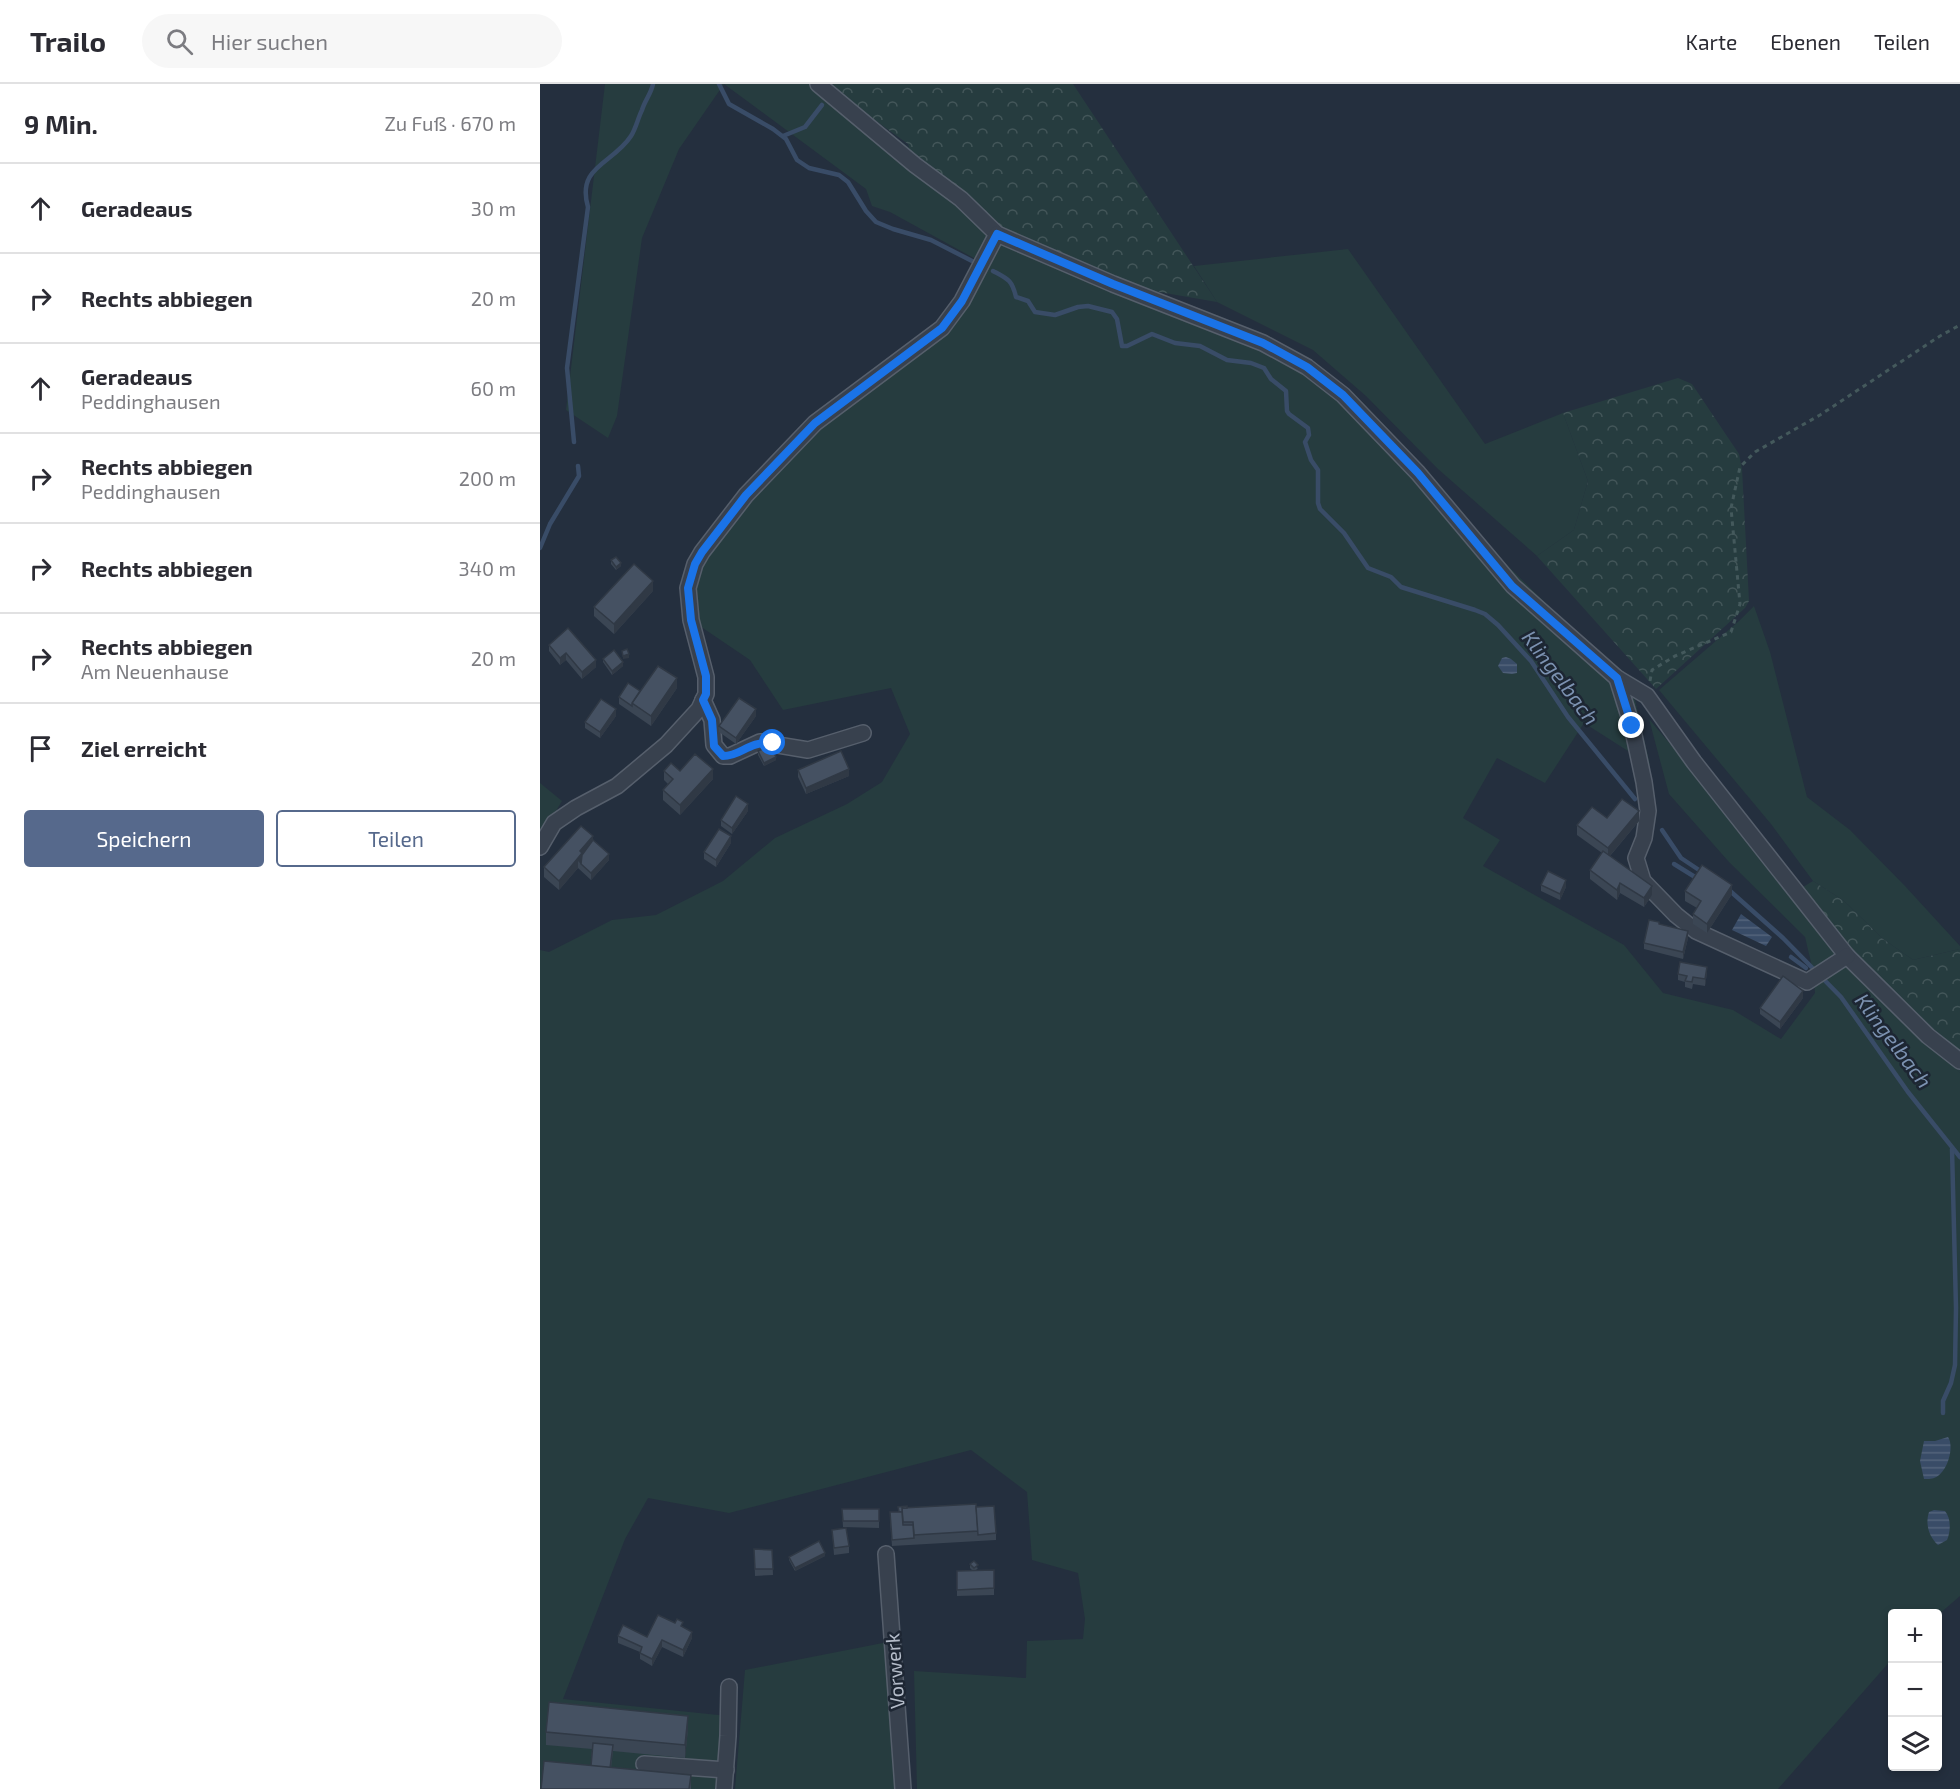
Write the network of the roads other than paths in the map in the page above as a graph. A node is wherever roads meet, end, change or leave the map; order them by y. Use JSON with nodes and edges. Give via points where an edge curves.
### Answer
{"nodes":[{"id":1,"x":818,"y":84,"type":"edge"},
{"id":2,"x":997,"y":234,"type":"junction"},
{"id":3,"x":1617,"y":678,"type":"junction"},
{"id":4,"x":703,"y":700,"type":"junction"},
{"id":5,"x":863,"y":733,"type":"dead end"},
{"id":6,"x":540,"y":847,"type":"edge"},
{"id":7,"x":1847,"y":956,"type":"junction"},
{"id":8,"x":1960,"y":1061,"type":"edge"},
{"id":9,"x":886,"y":1554,"type":"dead end"},
{"id":10,"x":729,"y":1688,"type":"dead end"},
{"id":11,"x":644,"y":1764,"type":"dead end"},
{"id":12,"x":726,"y":1770,"type":"junction"},
{"id":13,"x":724,"y":1789,"type":"edge"},
{"id":14,"x":903,"y":1789,"type":"edge"}],
"edges":[{"from":1,"to":2,"type":"street","via":[[961,199]]},
{"from":2,"to":3,"type":"street","via":[[1263,343],[1307,367],[1343,395],[1418,473],[1512,586]]},
{"from":2,"to":4,"type":"street","via":[[962,301],[942,328],[815,423],[746,495],[702,552],[688,588],[691,620],[706,676]]},
{"from":3,"to":7,"type":"street","via":[[1647,696]]},
{"from":3,"to":7,"type":"street","via":[[1632,726],[1648,811],[1636,858],[1643,881],[1696,931],[1807,982]]},
{"from":4,"to":5,"type":"street","via":[[712,720],[714,746],[723,756],[760,742],[808,750]]},
{"from":4,"to":6,"type":"street","via":[[666,745],[617,786],[554,823]]},
{"from":7,"to":8,"type":"street","via":[[1928,1036]]},
{"from":9,"to":14,"type":"street","name":"Vorwerk"},
{"from":10,"to":12,"type":"street"},
{"from":11,"to":12,"type":"street"},
{"from":12,"to":13,"type":"street"}]}
